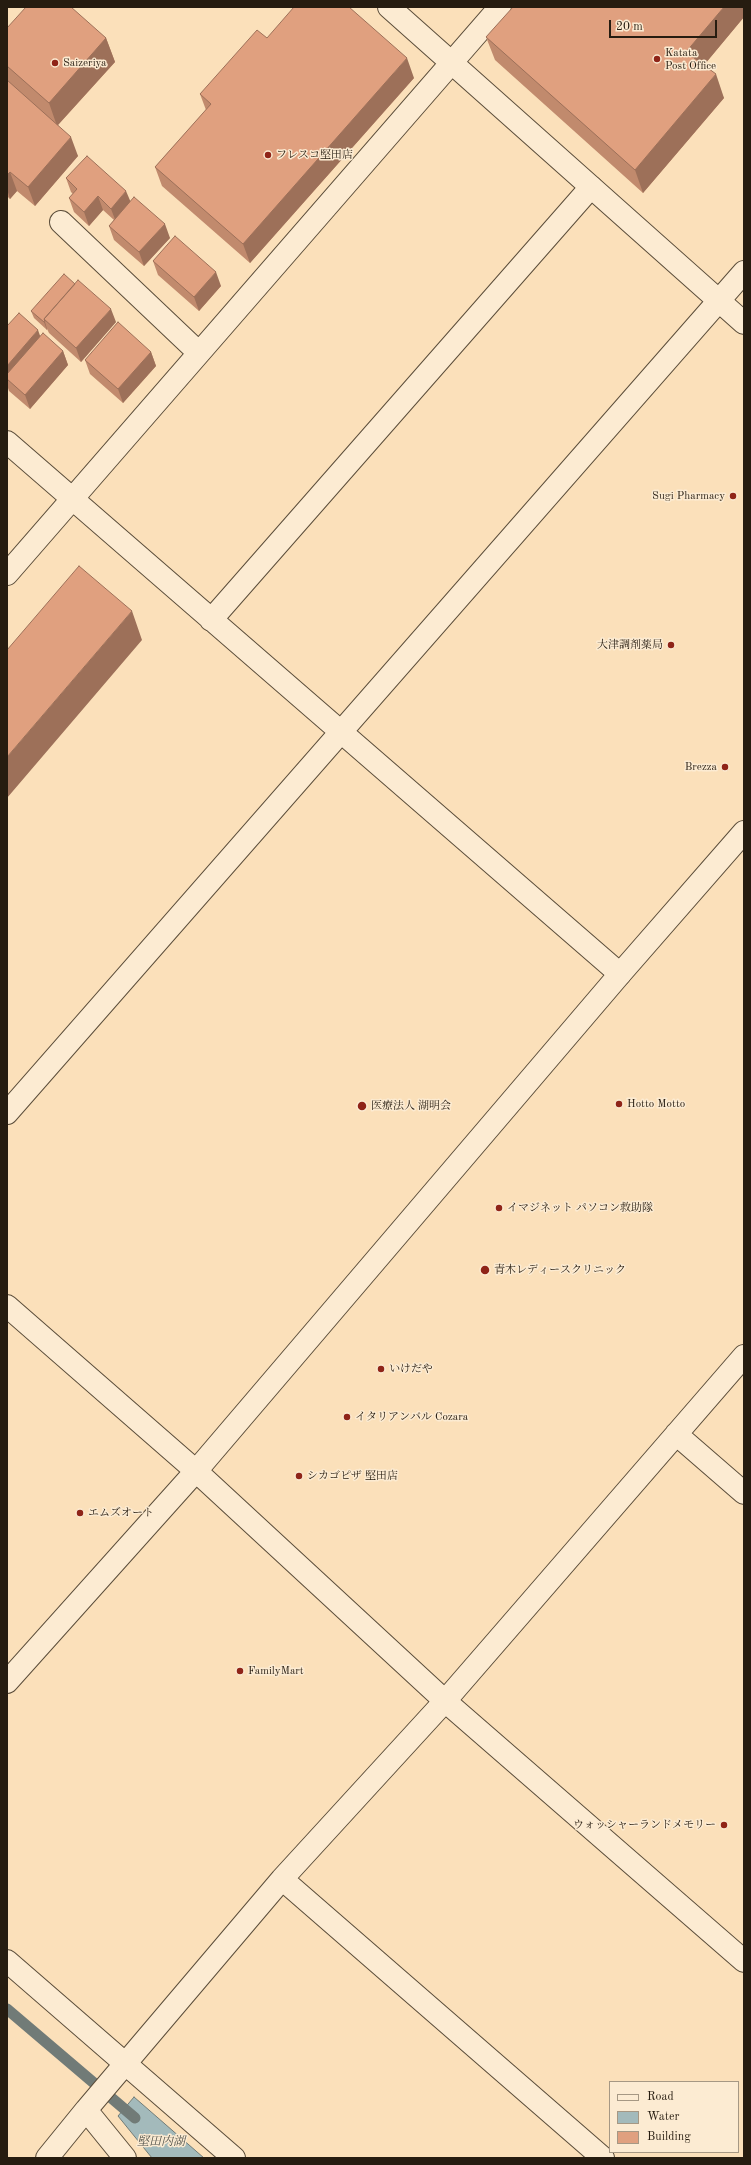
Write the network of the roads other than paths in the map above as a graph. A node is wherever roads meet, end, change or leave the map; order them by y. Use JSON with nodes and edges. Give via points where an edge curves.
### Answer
{"nodes":[{"id":1,"x":389,"y":7,"type":"edge"},
{"id":2,"x":500,"y":7,"type":"edge"},
{"id":3,"x":452,"y":63,"type":"junction"},
{"id":4,"x":591,"y":187,"type":"junction"},
{"id":5,"x":61,"y":222,"type":"dead end"},
{"id":6,"x":744,"y":272,"type":"edge"},
{"id":7,"x":719,"y":300,"type":"junction"},
{"id":8,"x":744,"y":323,"type":"edge"},
{"id":9,"x":199,"y":353,"type":"junction"},
{"id":10,"x":7,"y":442,"type":"edge"},
{"id":11,"x":72,"y":499,"type":"junction"},
{"id":12,"x":7,"y":574,"type":"edge"},
{"id":13,"x":211,"y":620,"type":"junction"},
{"id":14,"x":341,"y":732,"type":"junction"},
{"id":15,"x":744,"y":832,"type":"edge"},
{"id":16,"x":620,"y":974,"type":"junction"},
{"id":17,"x":7,"y":1113,"type":"edge"},
{"id":18,"x":7,"y":1306,"type":"edge"},
{"id":19,"x":744,"y":1356,"type":"edge"},
{"id":20,"x":676,"y":1434,"type":"junction"},
{"id":21,"x":196,"y":1471,"type":"junction"},
{"id":22,"x":744,"y":1493,"type":"edge"},
{"id":23,"x":7,"y":1682,"type":"edge"},
{"id":24,"x":445,"y":1701,"type":"junction"},
{"id":25,"x":282,"y":1879,"type":"junction"},
{"id":26,"x":7,"y":1961,"type":"edge"},
{"id":27,"x":744,"y":1962,"type":"edge"},
{"id":28,"x":125,"y":2063,"type":"junction"},
{"id":29,"x":86,"y":2110,"type":"junction"},
{"id":30,"x":47,"y":2158,"type":"edge"},
{"id":31,"x":125,"y":2158,"type":"edge"},
{"id":32,"x":234,"y":2158,"type":"edge"},
{"id":33,"x":603,"y":2158,"type":"edge"}],
"edges":[{"from":1,"to":3,"type":"street"},
{"from":2,"to":3,"type":"street"},
{"from":3,"to":4,"type":"street"},
{"from":3,"to":9,"type":"street"},
{"from":4,"to":7,"type":"street"},
{"from":4,"to":13,"type":"street"},
{"from":5,"to":9,"type":"street"},
{"from":6,"to":7,"type":"street"},
{"from":7,"to":8,"type":"street"},
{"from":7,"to":14,"type":"street"},
{"from":9,"to":11,"type":"street"},
{"from":10,"to":11,"type":"street"},
{"from":11,"to":12,"type":"street"},
{"from":11,"to":13,"type":"street"},
{"from":13,"to":14,"type":"street"},
{"from":14,"to":16,"type":"street"},
{"from":14,"to":17,"type":"street"},
{"from":15,"to":16,"type":"street"},
{"from":16,"to":21,"type":"street"},
{"from":18,"to":21,"type":"street"},
{"from":19,"to":20,"type":"street"},
{"from":20,"to":22,"type":"street"},
{"from":20,"to":24,"type":"street"},
{"from":21,"to":23,"type":"street"},
{"from":21,"to":24,"type":"street"},
{"from":24,"to":25,"type":"street"},
{"from":24,"to":27,"type":"street"},
{"from":25,"to":28,"type":"street"},
{"from":25,"to":33,"type":"street"},
{"from":26,"to":28,"type":"street"},
{"from":28,"to":29,"type":"street"},
{"from":28,"to":32,"type":"street"},
{"from":29,"to":30,"type":"street"},
{"from":29,"to":31,"type":"street"}]}
